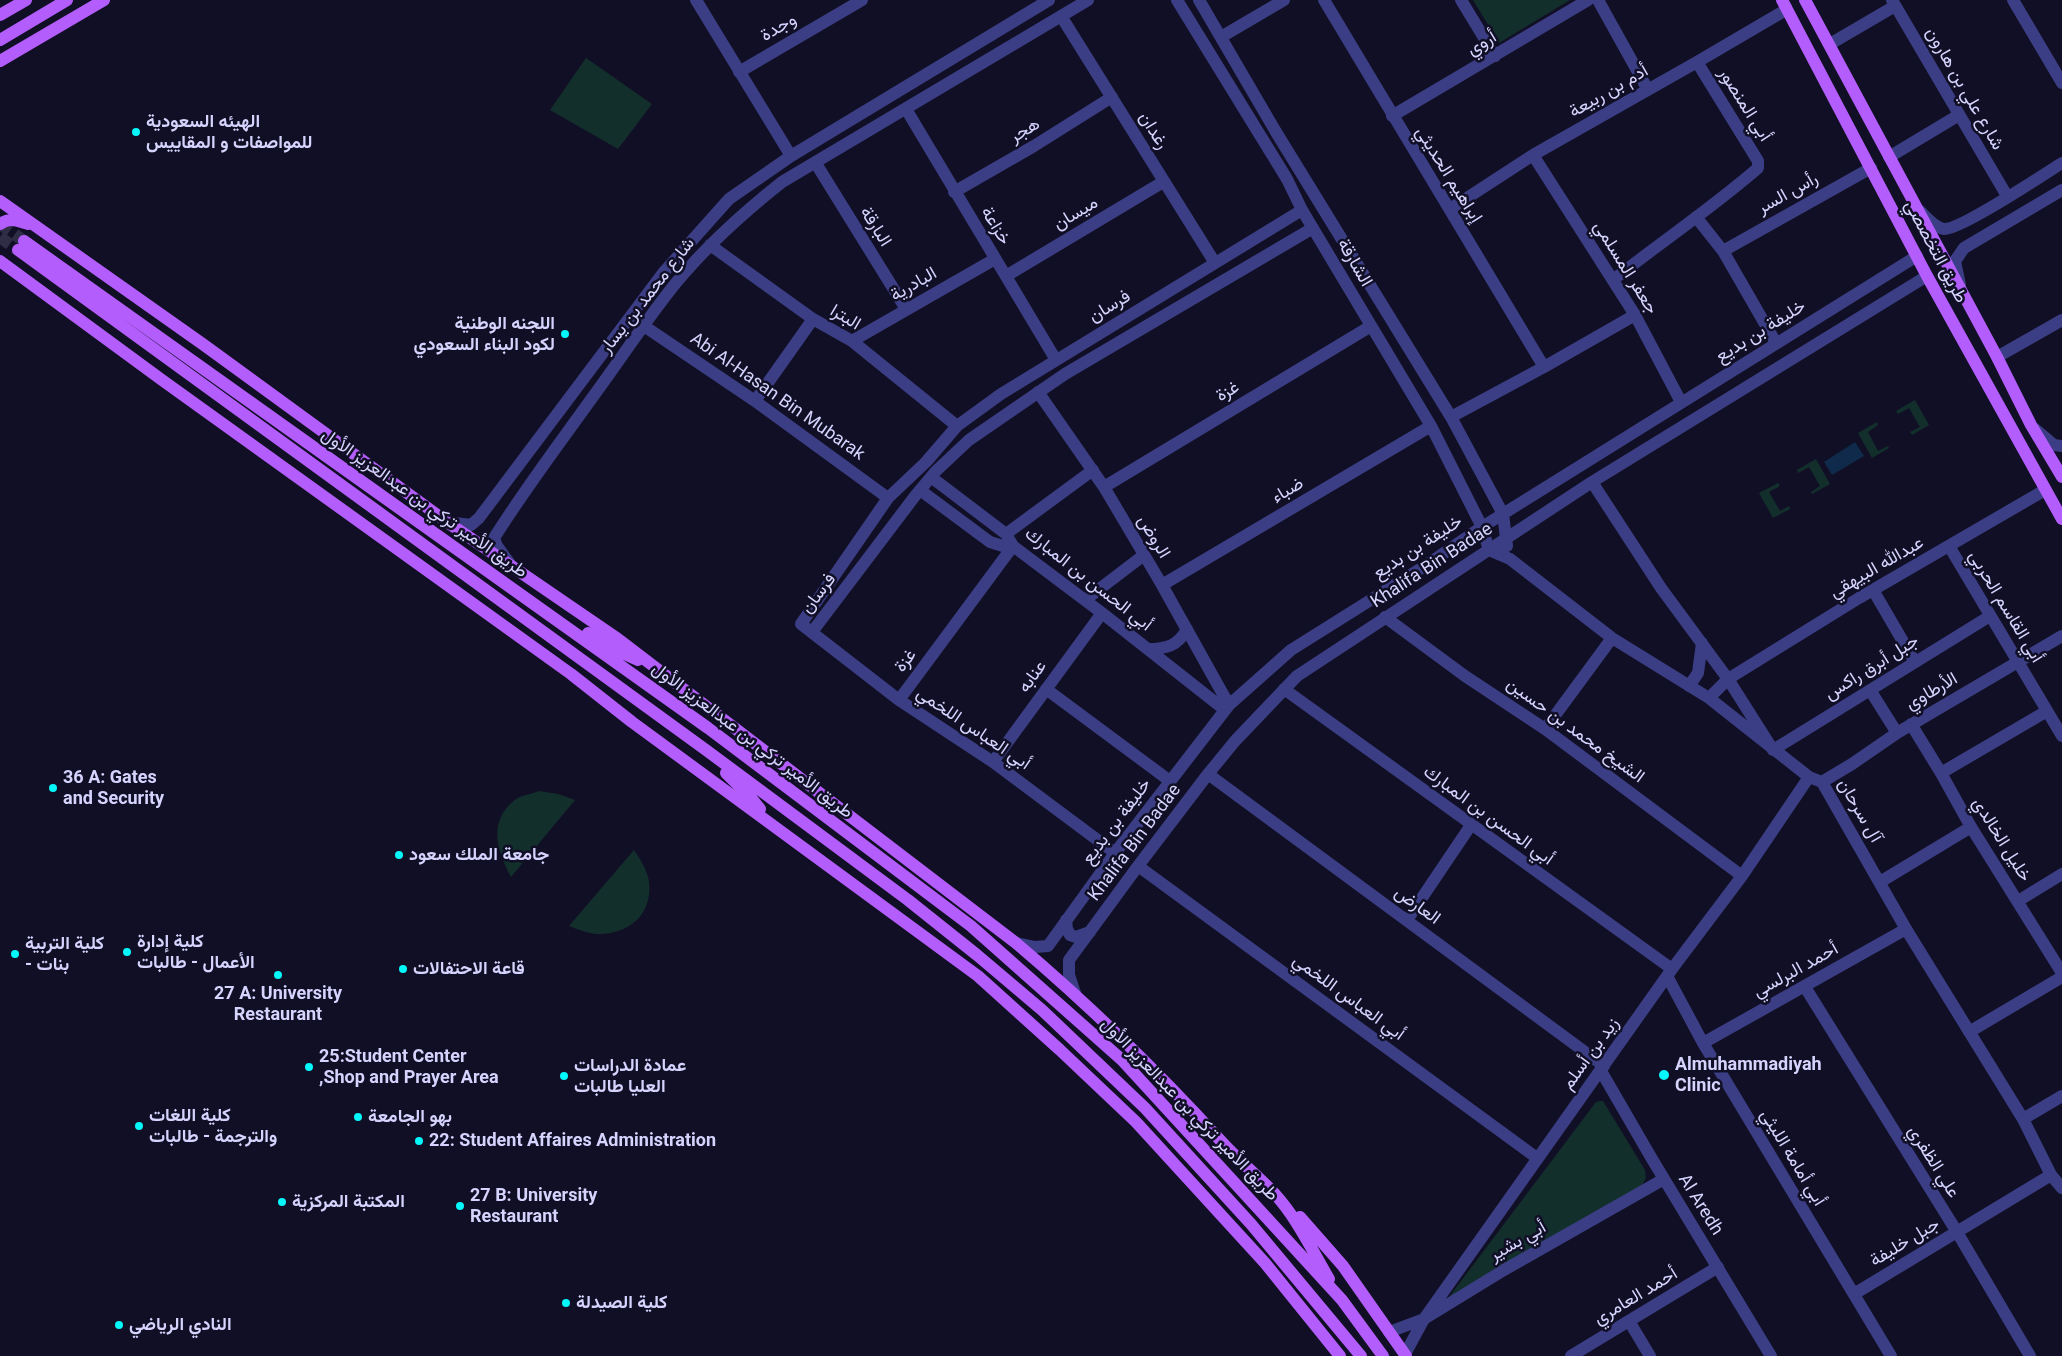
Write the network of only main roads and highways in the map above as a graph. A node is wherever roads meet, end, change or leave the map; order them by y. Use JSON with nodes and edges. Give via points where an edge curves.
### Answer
{"nodes":[{"id":1,"x":18,"y":0,"type":"edge"},
{"id":2,"x":26,"y":0,"type":"edge"},
{"id":3,"x":67,"y":0,"type":"edge"},
{"id":4,"x":104,"y":0,"type":"edge"},
{"id":5,"x":1805,"y":0,"type":"edge"},
{"id":6,"x":1784,"y":4,"type":"edge"},
{"id":7,"x":0,"y":14,"type":"edge"},
{"id":8,"x":0,"y":40,"type":"edge"},
{"id":9,"x":30,"y":44,"type":"junction"},
{"id":10,"x":0,"y":54,"type":"edge"},
{"id":11,"x":0,"y":61,"type":"edge"},
{"id":12,"x":0,"y":201,"type":"edge"},
{"id":13,"x":0,"y":224,"type":"edge"},
{"id":14,"x":42,"y":230,"type":"junction"},
{"id":15,"x":2,"y":260,"type":"edge"},
{"id":16,"x":2003,"y":369,"type":"junction"},
{"id":17,"x":1983,"y":378,"type":"junction"},
{"id":18,"x":2062,"y":477,"type":"edge"},
{"id":19,"x":2062,"y":519,"type":"edge"},
{"id":20,"x":553,"y":617,"type":"junction"},
{"id":21,"x":657,"y":668,"type":"junction"},
{"id":22,"x":706,"y":750,"type":"junction"},
{"id":23,"x":767,"y":820,"type":"junction"},
{"id":24,"x":1275,"y":1194,"type":"junction"},
{"id":25,"x":1342,"y":1300,"type":"junction"},
{"id":26,"x":1406,"y":1355,"type":"edge"},
{"id":27,"x":1339,"y":1356,"type":"edge"},
{"id":28,"x":1360,"y":1356,"type":"edge"},
{"id":29,"x":1383,"y":1356,"type":"edge"}],
"edges":[{"from":1,"to":7,"type":"main road"},
{"from":2,"to":7,"type":"main road"},
{"from":3,"to":8,"type":"main road"},
{"from":4,"to":9,"type":"main road"},
{"from":5,"to":16,"type":"main road","name":"طريق التخصصي"},
{"from":6,"to":17,"type":"main road","name":"طريق التخصصي"},
{"from":9,"to":10,"type":"main road"},
{"from":9,"to":11,"type":"main road"},
{"from":12,"to":14,"type":"main road"},
{"from":13,"to":14,"type":"main road","via":[[15,219]]},
{"from":14,"to":21,"type":"main road","via":[[447,522]]},
{"from":15,"to":23,"type":"main road"},
{"from":16,"to":17,"type":"main road"},
{"from":16,"to":18,"type":"main road","name":"طريق التخصصي"},
{"from":17,"to":19,"type":"main road","name":"طريق التخصصي"},
{"from":20,"to":21,"type":"main road"},
{"from":20,"to":22,"type":"main road","name":"طريق الأمير تركي بن عبدالعزيز الأول","via":[[21,246]]},
{"from":20,"to":25,"type":"main road","name":"طريق الأمير تركي بن عبدالعزيز الأول","via":[[708,728],[955,914],[1028,975],[1122,1060]]},
{"from":21,"to":24,"type":"main road","via":[[1075,993]]},
{"from":22,"to":23,"type":"main road"},
{"from":22,"to":28,"type":"main road","name":"طريق الأمير تركي بن عبدالعزيز الأول","via":[[908,900],[1042,1010],[1145,1108],[1218,1187]]},
{"from":23,"to":27,"type":"main road","via":[[978,976],[1060,1050],[1136,1122],[1265,1263]]},
{"from":24,"to":25,"type":"main road","via":[[1297,1224]]},
{"from":24,"to":26,"type":"main road","via":[[1343,1266]]},
{"from":25,"to":29,"type":"main road","name":"طريق الأمير تركي بن عبدالعزيز الأول"}]}
